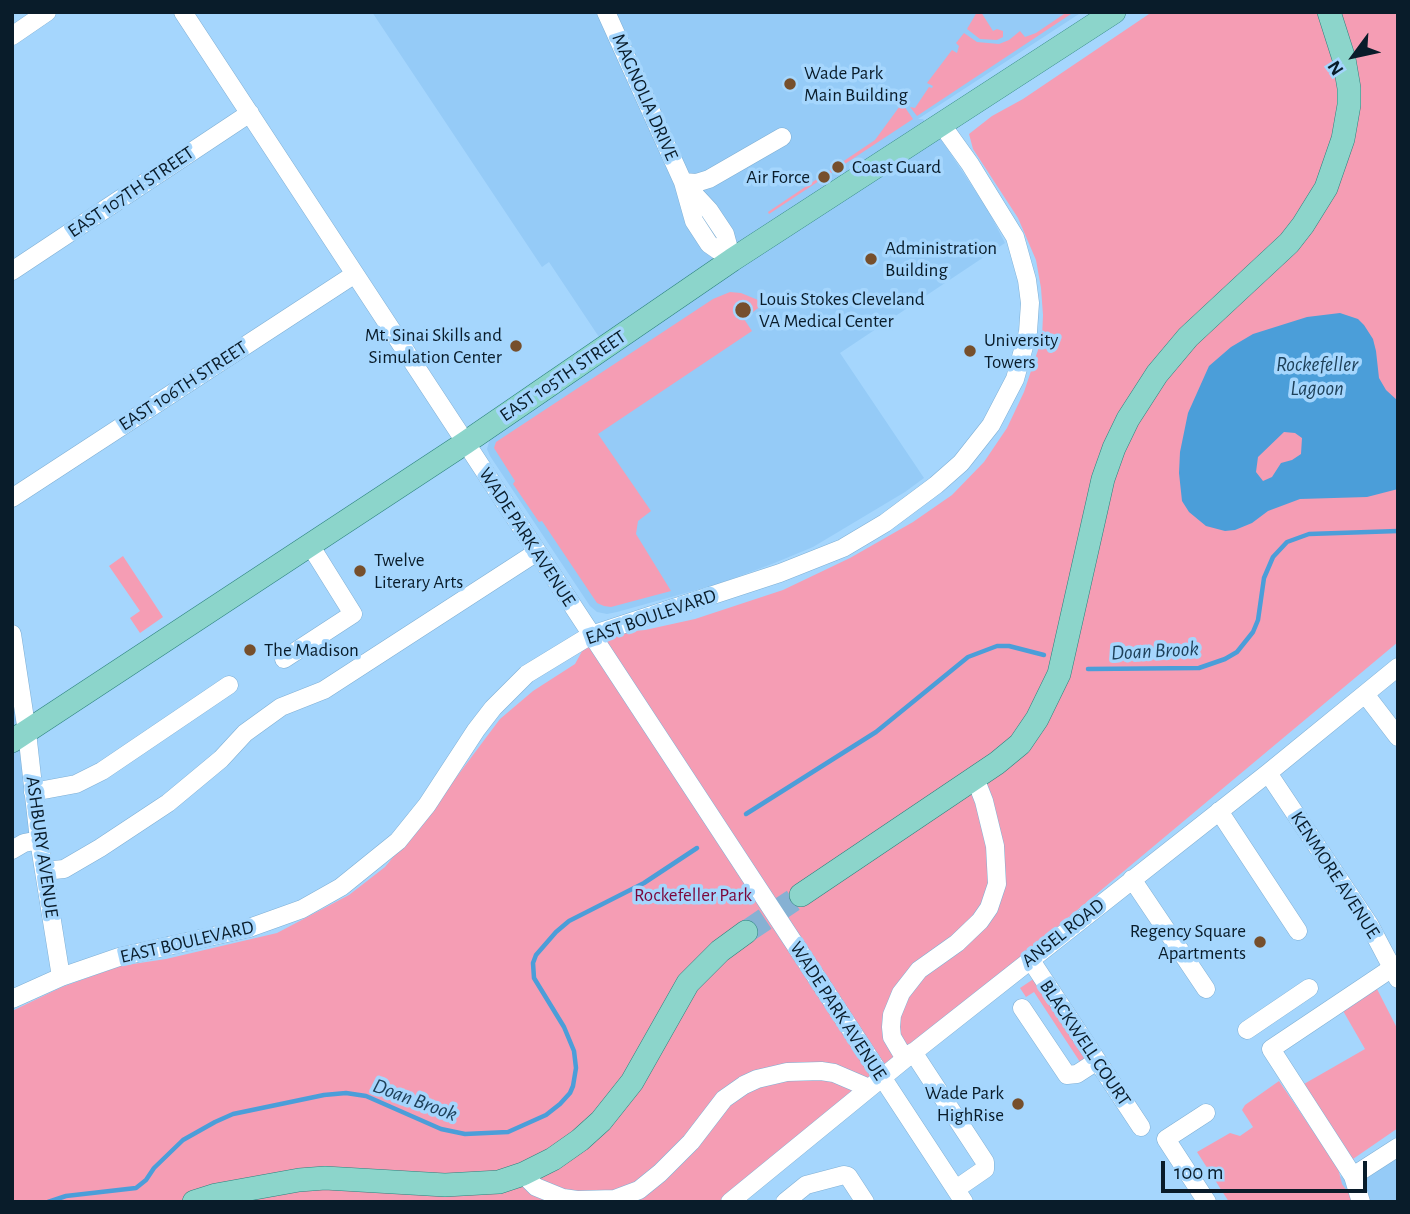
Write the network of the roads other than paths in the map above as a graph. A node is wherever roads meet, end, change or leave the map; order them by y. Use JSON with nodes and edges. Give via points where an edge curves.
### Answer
{"nodes":[{"id":1,"x":47,"y":12,"type":"edge"},
{"id":2,"x":183,"y":12,"type":"edge"},
{"id":3,"x":606,"y":12,"type":"edge"},
{"id":4,"x":1114,"y":12,"type":"edge"},
{"id":5,"x":1329,"y":12,"type":"edge"},
{"id":6,"x":12,"y":36,"type":"edge"},
{"id":7,"x":250,"y":113,"type":"junction"},
{"id":8,"x":942,"y":125,"type":"junction"},
{"id":9,"x":782,"y":137,"type":"dead end"},
{"id":10,"x":683,"y":182,"type":"junction"},
{"id":11,"x":732,"y":260,"type":"junction"},
{"id":12,"x":12,"y":271,"type":"edge"},
{"id":13,"x":355,"y":274,"type":"junction"},
{"id":14,"x":465,"y":443,"type":"junction"},
{"id":15,"x":12,"y":498,"type":"edge"},
{"id":16,"x":310,"y":545,"type":"junction"},
{"id":17,"x":537,"y":552,"type":"junction"},
{"id":18,"x":12,"y":634,"type":"edge"},
{"id":19,"x":591,"y":635,"type":"junction"},
{"id":20,"x":284,"y":659,"type":"dead end"},
{"id":21,"x":1398,"y":667,"type":"edge"},
{"id":22,"x":229,"y":685,"type":"dead end"},
{"id":23,"x":1364,"y":694,"type":"junction"},
{"id":24,"x":1394,"y":725,"type":"edge"},
{"id":25,"x":20,"y":736,"type":"edge"},
{"id":26,"x":1268,"y":773,"type":"junction"},
{"id":27,"x":975,"y":778,"type":"junction"},
{"id":28,"x":33,"y":792,"type":"junction"},
{"id":29,"x":1219,"y":811,"type":"junction"},
{"id":30,"x":39,"y":841,"type":"junction"},
{"id":31,"x":12,"y":850,"type":"edge"},
{"id":32,"x":44,"y":871,"type":"junction"},
{"id":33,"x":1132,"y":879,"type":"junction"},
{"id":34,"x":801,"y":895,"type":"tunnel mouth"},
{"id":35,"x":1298,"y":931,"type":"dead end"},
{"id":36,"x":747,"y":932,"type":"tunnel mouth"},
{"id":37,"x":1030,"y":959,"type":"junction"},
{"id":38,"x":1396,"y":970,"type":"edge"},
{"id":39,"x":61,"y":977,"type":"junction"},
{"id":40,"x":1206,"y":989,"type":"dead end"},
{"id":41,"x":1309,"y":989,"type":"dead end"},
{"id":42,"x":12,"y":999,"type":"edge"},
{"id":43,"x":1022,"y":1008,"type":"dead end"},
{"id":44,"x":1280,"y":1008,"type":"junction"},
{"id":45,"x":1247,"y":1030,"type":"dead end"},
{"id":46,"x":1296,"y":1032,"type":"junction"},
{"id":47,"x":909,"y":1055,"type":"junction"},
{"id":48,"x":1097,"y":1061,"type":"junction"},
{"id":49,"x":875,"y":1083,"type":"junction"},
{"id":50,"x":1206,"y":1112,"type":"dead end"},
{"id":51,"x":1141,"y":1127,"type":"dead end"},
{"id":52,"x":1398,"y":1147,"type":"edge"},
{"id":53,"x":523,"y":1174,"type":"junction"},
{"id":54,"x":1353,"y":1176,"type":"junction"},
{"id":55,"x":960,"y":1195,"type":"edge"},
{"id":56,"x":194,"y":1202,"type":"edge"},
{"id":57,"x":730,"y":1202,"type":"edge"},
{"id":58,"x":785,"y":1202,"type":"edge"},
{"id":59,"x":864,"y":1202,"type":"edge"},
{"id":60,"x":1207,"y":1202,"type":"edge"},
{"id":61,"x":1361,"y":1202,"type":"edge"}],
"edges":[{"from":1,"to":6,"type":"street"},
{"from":2,"to":7,"type":"street","name":"WADE PARK AVENUE"},
{"from":3,"to":10,"type":"street","name":"MAGNOLIA DRIVE"},
{"from":4,"to":8,"type":"main road","name":"EAST 105TH STREET"},
{"from":5,"to":27,"type":"main road","via":[[1344,59],[1349,97],[1343,139],[1326,188],[1289,243],[1188,337],[1141,396],[1102,479],[1056,681],[1020,744]]},
{"from":7,"to":12,"type":"street","name":"EAST 107TH STREET"},
{"from":7,"to":13,"type":"street","name":"WADE PARK AVENUE"},
{"from":8,"to":11,"type":"main road","name":"EAST 105TH STREET"},
{"from":8,"to":19,"type":"street","name":"EAST BOULEVARD","via":[[1015,237],[1027,280],[1030,303],[1022,357],[991,425],[971,452],[936,485],[843,548]]},
{"from":9,"to":10,"type":"street","via":[[709,178]]},
{"from":10,"to":11,"type":"street","name":"MAGNOLIA DRIVE","via":[[725,234]]},
{"from":11,"to":14,"type":"main road","name":"EAST 105TH STREET"},
{"from":13,"to":14,"type":"street","name":"WADE PARK AVENUE"},
{"from":13,"to":15,"type":"street","name":"EAST 106TH STREET"},
{"from":14,"to":16,"type":"main road","name":"EAST 105TH STREET"},
{"from":14,"to":17,"type":"street","name":"WADE PARK AVENUE"},
{"from":16,"to":20,"type":"street","via":[[353,614]]},
{"from":16,"to":25,"type":"main road","name":"EAST 105TH STREET"},
{"from":17,"to":19,"type":"street","name":"WADE PARK AVENUE"},
{"from":17,"to":32,"type":"street","via":[[324,690],[281,707],[168,803],[100,848],[64,869]]},
{"from":18,"to":25,"type":"street","name":"ASHBURY AVENUE"},
{"from":19,"to":39,"type":"street","name":"EAST BOULEVARD","via":[[527,674],[476,730],[405,833],[341,887],[275,921],[119,957]]},
{"from":19,"to":49,"type":"street","name":"WADE PARK AVENUE"},
{"from":21,"to":23,"type":"street","name":"ANSEL ROAD"},
{"from":22,"to":28,"type":"street","via":[[102,771],[76,784]]},
{"from":23,"to":24,"type":"street"},
{"from":23,"to":26,"type":"street","name":"ANSEL ROAD"},
{"from":25,"to":28,"type":"street","name":"ASHBURY AVENUE"},
{"from":26,"to":29,"type":"street","name":"ANSEL ROAD"},
{"from":26,"to":38,"type":"street","name":"KENMORE AVENUE"},
{"from":27,"to":34,"type":"main road"},
{"from":27,"to":47,"type":"street","via":[[995,846],[997,884],[980,921],[919,970],[901,993],[892,1015],[892,1037]]},
{"from":28,"to":30,"type":"street","name":"ASHBURY AVENUE"},
{"from":29,"to":33,"type":"street","name":"ANSEL ROAD"},
{"from":29,"to":35,"type":"street"},
{"from":30,"to":31,"type":"street"},
{"from":30,"to":32,"type":"street","name":"ASHBURY AVENUE"},
{"from":32,"to":39,"type":"street","name":"ASHBURY AVENUE"},
{"from":33,"to":37,"type":"street","name":"ANSEL ROAD"},
{"from":33,"to":40,"type":"street"},
{"from":36,"to":53,"type":"main road","via":[[688,983],[632,1082],[601,1121],[553,1159]]},
{"from":37,"to":47,"type":"street","name":"ANSEL ROAD"},
{"from":37,"to":48,"type":"street","name":"BLACKWELL COURT"},
{"from":38,"to":46,"type":"street"},
{"from":39,"to":42,"type":"street","name":"EAST BOULEVARD"},
{"from":41,"to":44,"type":"street"},
{"from":43,"to":48,"type":"street","via":[[1067,1075]]},
{"from":44,"to":45,"type":"street"},
{"from":44,"to":46,"type":"street"},
{"from":46,"to":54,"type":"street","via":[[1270,1049]]},
{"from":47,"to":49,"type":"street","name":"ANSEL ROAD"},
{"from":47,"to":55,"type":"street","via":[[985,1162],[985,1169]]},
{"from":48,"to":51,"type":"street","name":"BLACKWELL COURT"},
{"from":49,"to":53,"type":"street","via":[[821,1070],[757,1079],[724,1099],[660,1173],[639,1190],[615,1199],[564,1198],[536,1187]]},
{"from":49,"to":55,"type":"street","name":"WADE PARK AVENUE"},
{"from":49,"to":57,"type":"street","name":"ANSEL ROAD"},
{"from":50,"to":60,"type":"street","via":[[1166,1139]]},
{"from":52,"to":54,"type":"street"},
{"from":53,"to":56,"type":"main road","via":[[499,1182],[445,1185],[299,1180]]},
{"from":54,"to":61,"type":"street"},
{"from":58,"to":59,"type":"street","via":[[806,1185],[844,1175]]}]}
